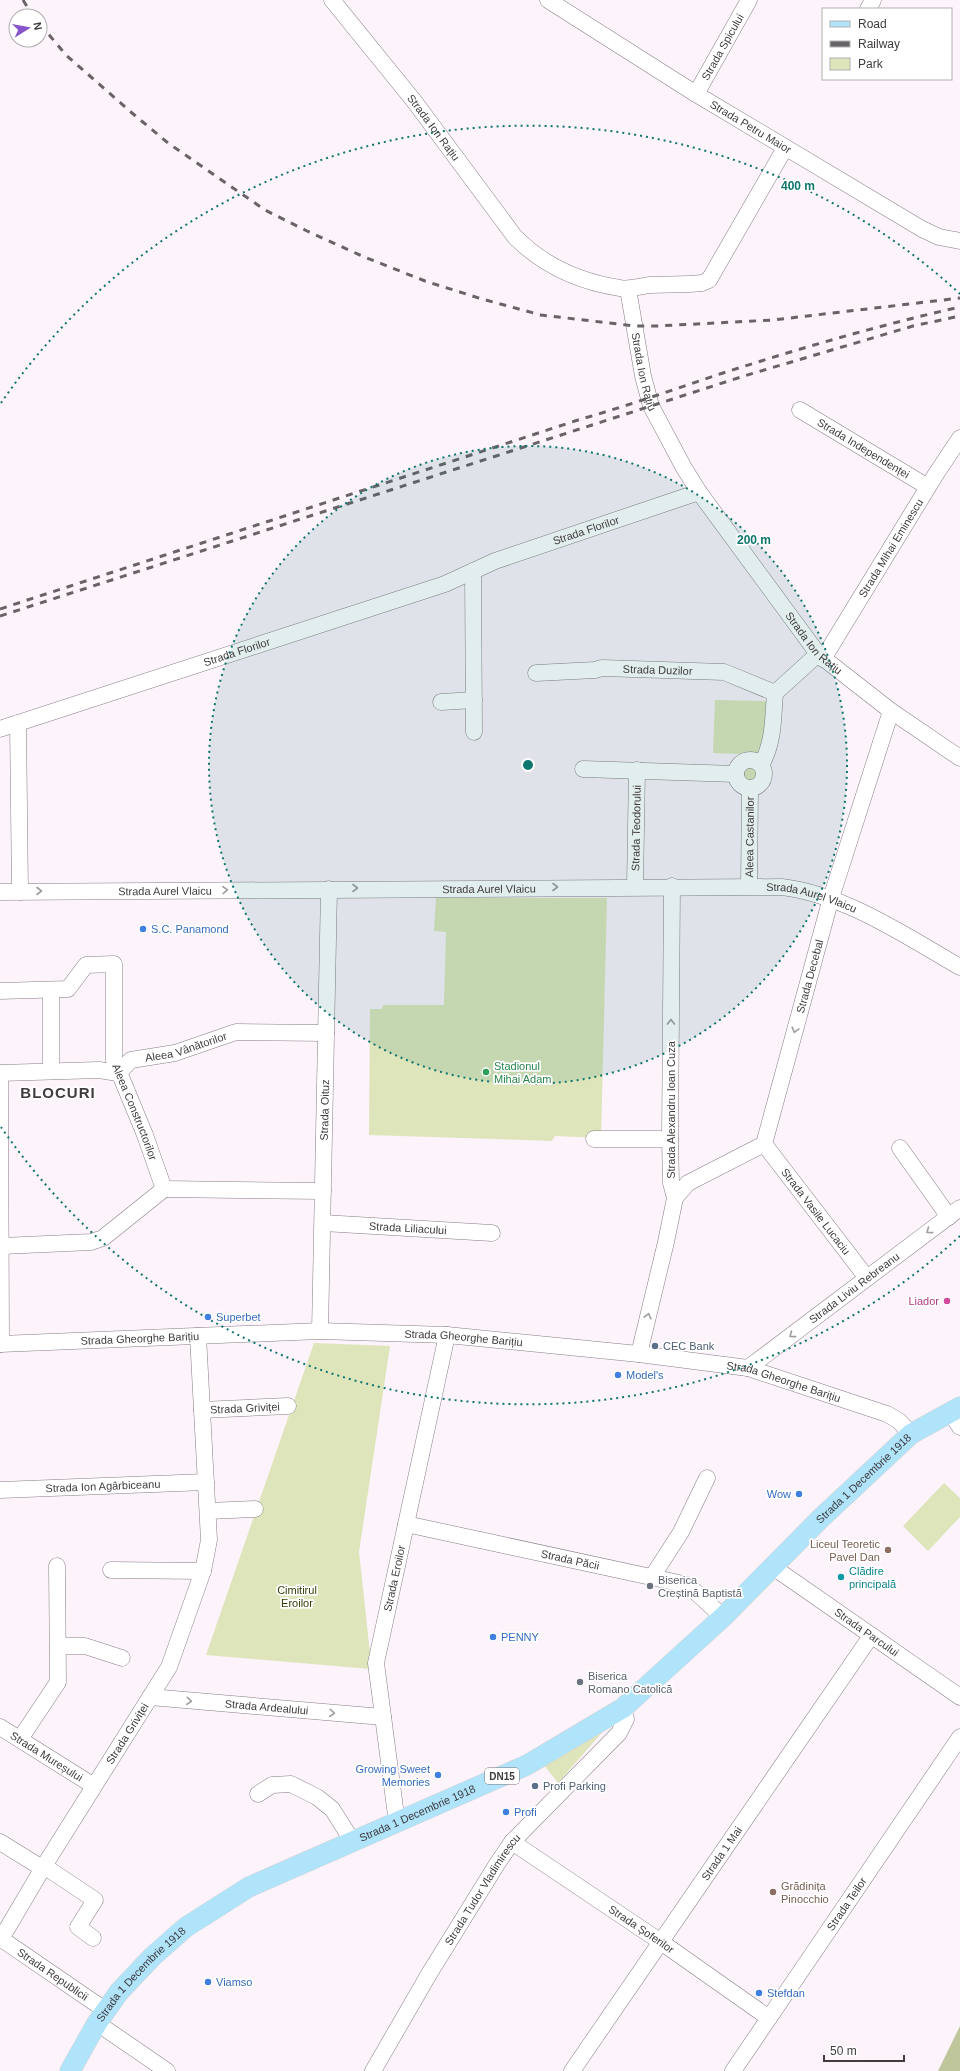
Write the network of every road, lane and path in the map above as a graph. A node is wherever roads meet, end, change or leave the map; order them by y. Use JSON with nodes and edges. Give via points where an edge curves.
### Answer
{"nodes":[{"id":1,"x":332,"y":0,"type":"edge"},
{"id":2,"x":548,"y":0,"type":"edge"},
{"id":3,"x":749,"y":0,"type":"edge"},
{"id":4,"x":696,"y":94,"type":"junction"},
{"id":5,"x":785,"y":148,"type":"junction"},
{"id":6,"x":960,"y":241,"type":"edge"},
{"id":7,"x":628,"y":289,"type":"junction"},
{"id":8,"x":800,"y":410,"type":"dead end"},
{"id":9,"x":960,"y":438,"type":"edge"},
{"id":10,"x":928,"y":487,"type":"junction"},
{"id":11,"x":699,"y":492,"type":"junction"},
{"id":12,"x":473,"y":571,"type":"junction"},
{"id":13,"x":821,"y":656,"type":"junction"},
{"id":14,"x":536,"y":673,"type":"dead end"},
{"id":15,"x":775,"y":693,"type":"junction"},
{"id":16,"x":474,"y":700,"type":"junction"},
{"id":17,"x":441,"y":702,"type":"dead end"},
{"id":18,"x":891,"y":711,"type":"junction"},
{"id":19,"x":18,"y":723,"type":"junction"},
{"id":20,"x":0,"y":728,"type":"edge"},
{"id":21,"x":474,"y":732,"type":"dead end"},
{"id":22,"x":960,"y":758,"type":"edge"},
{"id":23,"x":760,"y":765,"type":"junction"},
{"id":24,"x":583,"y":769,"type":"dead end"},
{"id":25,"x":637,"y":770,"type":"junction"},
{"id":26,"x":736,"y":774,"type":"junction"},
{"id":27,"x":750,"y":788,"type":"junction"},
{"id":28,"x":635,"y":886,"type":"junction"},
{"id":29,"x":672,"y":886,"type":"junction"},
{"id":30,"x":749,"y":886,"type":"junction"},
{"id":31,"x":329,"y":889,"type":"junction"},
{"id":32,"x":0,"y":892,"type":"edge"},
{"id":33,"x":20,"y":892,"type":"junction"},
{"id":34,"x":831,"y":898,"type":"junction"},
{"id":35,"x":960,"y":967,"type":"edge"},
{"id":36,"x":51,"y":990,"type":"junction"},
{"id":37,"x":0,"y":991,"type":"edge"},
{"id":38,"x":326,"y":1033,"type":"junction"},
{"id":39,"x":50,"y":1072,"type":"junction"},
{"id":40,"x":0,"y":1073,"type":"edge"},
{"id":41,"x":118,"y":1073,"type":"junction"},
{"id":42,"x":0,"y":1081,"type":"edge"},
{"id":43,"x":594,"y":1139,"type":"dead end"},
{"id":44,"x":670,"y":1139,"type":"junction"},
{"id":45,"x":764,"y":1144,"type":"junction"},
{"id":46,"x":900,"y":1148,"type":"dead end"},
{"id":47,"x":164,"y":1189,"type":"junction"},
{"id":48,"x":323,"y":1191,"type":"junction"},
{"id":49,"x":675,"y":1198,"type":"junction"},
{"id":50,"x":954,"y":1212,"type":"edge"},
{"id":51,"x":323,"y":1223,"type":"junction"},
{"id":52,"x":492,"y":1233,"type":"dead end"},
{"id":53,"x":2,"y":1246,"type":"junction"},
{"id":54,"x":867,"y":1278,"type":"junction"},
{"id":55,"x":320,"y":1331,"type":"junction"},
{"id":56,"x":447,"y":1335,"type":"junction"},
{"id":57,"x":198,"y":1336,"type":"junction"},
{"id":58,"x":1,"y":1344,"type":"edge"},
{"id":59,"x":639,"y":1354,"type":"junction"},
{"id":60,"x":748,"y":1368,"type":"junction"},
{"id":61,"x":288,"y":1406,"type":"dead end"},
{"id":62,"x":202,"y":1410,"type":"junction"},
{"id":63,"x":957,"y":1415,"type":"edge"},
{"id":64,"x":911,"y":1434,"type":"junction"},
{"id":65,"x":707,"y":1478,"type":"dead end"},
{"id":66,"x":206,"y":1482,"type":"junction"},
{"id":67,"x":0,"y":1490,"type":"edge"},
{"id":68,"x":255,"y":1508,"type":"dead end"},
{"id":69,"x":208,"y":1511,"type":"junction"},
{"id":70,"x":406,"y":1524,"type":"junction"},
{"id":71,"x":57,"y":1566,"type":"dead end"},
{"id":72,"x":773,"y":1567,"type":"junction"},
{"id":73,"x":112,"y":1570,"type":"dead end"},
{"id":74,"x":203,"y":1571,"type":"junction"},
{"id":75,"x":652,"y":1577,"type":"junction"},
{"id":76,"x":723,"y":1617,"type":"junction"},
{"id":77,"x":871,"y":1636,"type":"junction"},
{"id":78,"x":58,"y":1646,"type":"junction"},
{"id":79,"x":122,"y":1658,"type":"dead end"},
{"id":80,"x":150,"y":1697,"type":"junction"},
{"id":81,"x":960,"y":1697,"type":"edge"},
{"id":82,"x":623,"y":1708,"type":"junction"},
{"id":83,"x":383,"y":1717,"type":"junction"},
{"id":84,"x":0,"y":1727,"type":"edge"},
{"id":85,"x":960,"y":1737,"type":"edge"},
{"id":86,"x":20,"y":1739,"type":"junction"},
{"id":87,"x":94,"y":1786,"type":"junction"},
{"id":88,"x":258,"y":1794,"type":"dead end"},
{"id":89,"x":397,"y":1823,"type":"junction"},
{"id":90,"x":0,"y":1842,"type":"edge"},
{"id":91,"x":353,"y":1842,"type":"junction"},
{"id":92,"x":512,"y":1842,"type":"junction"},
{"id":93,"x":43,"y":1867,"type":"junction"},
{"id":94,"x":0,"y":1938,"type":"edge"},
{"id":95,"x":93,"y":1938,"type":"dead end"},
{"id":96,"x":661,"y":1942,"type":"junction"},
{"id":97,"x":101,"y":2017,"type":"junction"},
{"id":98,"x":770,"y":2018,"type":"junction"},
{"id":99,"x":70,"y":2071,"type":"edge"},
{"id":100,"x":168,"y":2071,"type":"edge"},
{"id":101,"x":373,"y":2071,"type":"edge"},
{"id":102,"x":572,"y":2071,"type":"edge"},
{"id":103,"x":733,"y":2071,"type":"edge"}],
"edges":[{"from":1,"to":7,"type":"street","name":"Strada Ion Rațiu","via":[[414,101],[515,237],[530,252],[552,266],[579,278]]},
{"from":2,"to":4,"type":"street","name":"Strada Petru Maior"},
{"from":3,"to":4,"type":"street","name":"Strada Spicului"},
{"from":4,"to":5,"type":"street","name":"Strada Petru Maior"},
{"from":5,"to":6,"type":"street","name":"Strada Petru Maior","via":[[922,229],[939,237]]},
{"from":5,"to":7,"type":"street","via":[[709,280],[702,283]]},
{"from":7,"to":11,"type":"street","name":"Strada Ion Rațiu","via":[[642,376],[651,406]]},
{"from":8,"to":10,"type":"street","name":"Strada Independenței"},
{"from":9,"to":10,"type":"street","name":"Strada Mihai Eminescu"},
{"from":10,"to":13,"type":"street","name":"Strada Mihai Eminescu"},
{"from":11,"to":12,"type":"street","name":"Strada Florilor","via":[[495,561]]},
{"from":11,"to":13,"type":"street","name":"Strada Ion Rațiu"},
{"from":12,"to":16,"type":"street"},
{"from":12,"to":19,"type":"street","name":"Strada Florilor","via":[[445,584]]},
{"from":13,"to":15,"type":"street"},
{"from":13,"to":18,"type":"street","name":"Strada Ion Rațiu"},
{"from":14,"to":15,"type":"street","name":"Strada Duzilor","via":[[602,668],[724,672]]},
{"from":15,"to":23,"type":"street","name":"Aleea Castanilor","via":[[772,736],[768,753]]},
{"from":16,"to":17,"type":"street"},
{"from":16,"to":21,"type":"street"},
{"from":18,"to":22,"type":"street","name":"Strada Ion Rațiu"},
{"from":18,"to":34,"type":"street","name":"Strada Decebal"},
{"from":19,"to":20,"type":"street","name":"Strada Florilor"},
{"from":19,"to":33,"type":"street"},
{"from":23,"to":26,"type":"street","via":[[754,760],[745,761],[739,766]]},
{"from":23,"to":27,"type":"street","name":"Aleea Castanilor","via":[[764,772],[762,780]]},
{"from":24,"to":25,"type":"street","name":"Strada Teodorului"},
{"from":25,"to":26,"type":"street","name":"Strada Teodorului"},
{"from":25,"to":28,"type":"street","name":"Strada Teodorului"},
{"from":26,"to":27,"type":"street","name":"Aleea Castanilor","via":[[742,785]]},
{"from":27,"to":30,"type":"street","name":"Aleea Castanilor"},
{"from":28,"to":29,"type":"street","name":"Strada Aurel Vlaicu"},
{"from":31,"to":28,"type":"street","name":"Strada Aurel Vlaicu","one_way":true},
{"from":29,"to":30,"type":"street","name":"Strada Aurel Vlaicu"},
{"from":44,"to":29,"type":"street","name":"Strada Alexandru Ioan Cuza","one_way":true},
{"from":30,"to":34,"type":"street","name":"Strada Aurel Vlaicu","via":[[803,889]]},
{"from":33,"to":31,"type":"street","name":"Strada Aurel Vlaicu","one_way":true},
{"from":31,"to":38,"type":"street","name":"Strada Oituz"},
{"from":32,"to":33,"type":"street","name":"Strada Aurel Vlaicu"},
{"from":34,"to":35,"type":"street","name":"Strada Aurel Vlaicu","via":[[887,925]]},
{"from":34,"to":45,"type":"street","name":"Strada Decebal","one_way":true},
{"from":36,"to":37,"type":"street"},
{"from":36,"to":39,"type":"street"},
{"from":36,"to":41,"type":"street","name":"Aleea Constructorilor","via":[[68,989],[86,964],[114,964],[114,1060]]},
{"from":38,"to":41,"type":"street","name":"Aleea Vânătorilor","via":[[236,1032],[175,1053],[131,1060]]},
{"from":38,"to":48,"type":"street","name":"Strada Oituz"},
{"from":39,"to":40,"type":"street"},
{"from":39,"to":41,"type":"street","via":[[99,1070]]},
{"from":41,"to":47,"type":"street","name":"Aleea Constructorilor","via":[[145,1135]]},
{"from":42,"to":53,"type":"street"},
{"from":43,"to":44,"type":"street"},
{"from":44,"to":49,"type":"street","name":"Strada Alexandru Ioan Cuza","via":[[671,1183]]},
{"from":45,"to":49,"type":"street","via":[[688,1183]]},
{"from":45,"to":54,"type":"street","name":"Strada Vasile Lucaciu"},
{"from":46,"to":50,"type":"street"},
{"from":47,"to":48,"type":"street"},
{"from":47,"to":53,"type":"street","via":[[103,1238],[91,1242]]},
{"from":48,"to":51,"type":"street","name":"Strada Oituz"},
{"from":59,"to":49,"type":"street","name":"Strada Alexandru Ioan Cuza","one_way":true},
{"from":50,"to":54,"type":"street","name":"Strada Liviu Rebreanu","one_way":true},
{"from":51,"to":52,"type":"street","name":"Strada Liliacului"},
{"from":51,"to":55,"type":"street","name":"Strada Oituz"},
{"from":53,"to":58,"type":"street"},
{"from":54,"to":60,"type":"street","name":"Strada Liviu Rebreanu","one_way":true},
{"from":55,"to":56,"type":"street","name":"Strada Gheorghe Barițiu"},
{"from":55,"to":57,"type":"street","name":"Strada Gheorghe Barițiu"},
{"from":56,"to":59,"type":"street","name":"Strada Gheorghe Barițiu"},
{"from":56,"to":70,"type":"street","name":"Strada Eroilor"},
{"from":57,"to":58,"type":"street","name":"Strada Gheorghe Barițiu"},
{"from":57,"to":62,"type":"street","name":"Strada Griviței"},
{"from":59,"to":60,"type":"street","name":"Strada Gheorghe Barițiu"},
{"from":60,"to":64,"type":"street","name":"Strada Gheorghe Barițiu","via":[[887,1414],[899,1421]]},
{"from":61,"to":62,"type":"street","name":"Strada Griviței"},
{"from":62,"to":66,"type":"street","name":"Strada Griviței"},
{"from":63,"to":64,"type":"main road","name":"Strada 1 Decembrie 1918","number":"DN15"},
{"from":64,"to":72,"type":"main road","name":"Strada 1 Decembrie 1918","number":"DN15"},
{"from":65,"to":75,"type":"street","via":[[681,1532]]},
{"from":66,"to":67,"type":"street","name":"Strada Ion Agârbiceanu"},
{"from":66,"to":69,"type":"street","name":"Strada Griviței"},
{"from":68,"to":69,"type":"street"},
{"from":69,"to":74,"type":"street","name":"Strada Griviței","via":[[209,1540]]},
{"from":70,"to":75,"type":"street","name":"Strada Păcii"},
{"from":70,"to":83,"type":"street","name":"Strada Eroilor","via":[[376,1663]]},
{"from":71,"to":78,"type":"street"},
{"from":72,"to":76,"type":"main road","name":"Strada 1 Decembrie 1918","number":"DN15"},
{"from":72,"to":77,"type":"street","name":"Strada Parcului"},
{"from":73,"to":74,"type":"street"},
{"from":74,"to":80,"type":"street","name":"Strada Griviței","via":[[169,1667]]},
{"from":75,"to":76,"type":"street","name":"Strada Păcii","via":[[688,1585]]},
{"from":76,"to":82,"type":"main road","name":"Strada 1 Decembrie 1918","number":"DN15"},
{"from":77,"to":81,"type":"street","name":"Strada Parcului"},
{"from":77,"to":96,"type":"street","name":"Strada 1 Mai"},
{"from":78,"to":79,"type":"street","via":[[85,1646]]},
{"from":78,"to":86,"type":"street","via":[[58,1682]]},
{"from":80,"to":83,"type":"street","name":"Strada Ardealului","one_way":true},
{"from":80,"to":87,"type":"street","name":"Strada Griviței"},
{"from":82,"to":89,"type":"main road","name":"Strada 1 Decembrie 1918","number":"DN15","via":[[527,1765]]},
{"from":82,"to":92,"type":"street","name":"Strada Tudor Vladimirescu","via":[[626,1719],[619,1733]]},
{"from":83,"to":89,"type":"street","name":"Strada Eroilor"},
{"from":84,"to":86,"type":"street","name":"Strada Mureșului"},
{"from":85,"to":98,"type":"street","name":"Strada Teilor"},
{"from":86,"to":87,"type":"street","name":"Strada Mureșului"},
{"from":87,"to":93,"type":"street","name":"Strada Griviței"},
{"from":88,"to":91,"type":"street","via":[[272,1785],[292,1784],[317,1797],[332,1809]]},
{"from":89,"to":91,"type":"main road","name":"Strada 1 Decembrie 1918","number":"DN15"},
{"from":90,"to":93,"type":"street"},
{"from":91,"to":97,"type":"main road","name":"Strada 1 Decembrie 1918","number":"DN15","via":[[249,1887],[206,1913],[152,1957],[119,1992]]},
{"from":92,"to":96,"type":"street","name":"Strada Șoferilor"},
{"from":92,"to":101,"type":"street","name":"Strada Tudor Vladimirescu","via":[[428,1974]]},
{"from":93,"to":94,"type":"street","name":"Strada Griviței"},
{"from":93,"to":95,"type":"street","via":[[95,1900],[78,1927]]},
{"from":94,"to":97,"type":"street","name":"Strada Republicii"},
{"from":96,"to":98,"type":"street","name":"Strada Șoferilor"},
{"from":96,"to":102,"type":"street","name":"Strada 1 Mai"},
{"from":97,"to":99,"type":"main road","name":"Strada 1 Decembrie 1918","number":"DN15"},
{"from":97,"to":100,"type":"street","name":"Strada Republicii"},
{"from":98,"to":103,"type":"street","name":"Strada Teilor"}]}
